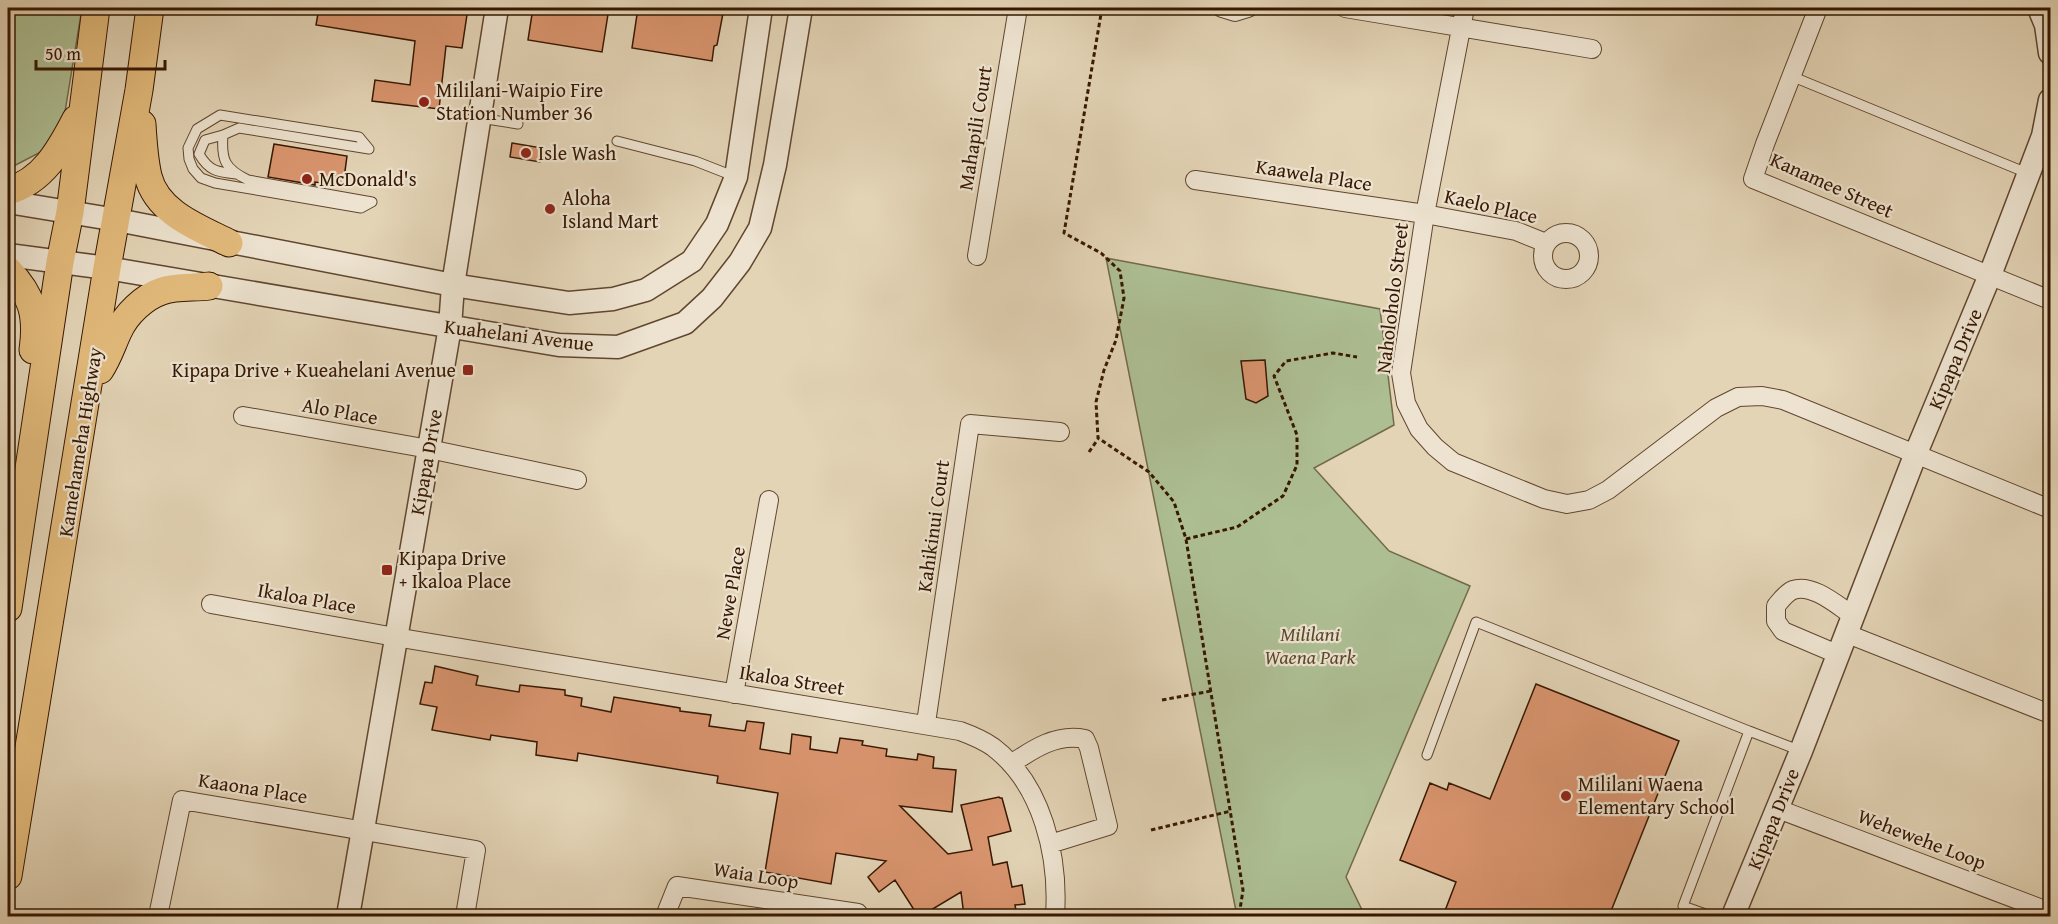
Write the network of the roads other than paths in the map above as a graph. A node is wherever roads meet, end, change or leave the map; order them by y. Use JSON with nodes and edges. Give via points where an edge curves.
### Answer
{"nodes":[{"id":1,"x":96,"y":8,"type":"edge"},
{"id":2,"x":150,"y":8,"type":"edge"},
{"id":3,"x":497,"y":8,"type":"edge"},
{"id":4,"x":761,"y":8,"type":"edge"},
{"id":5,"x":801,"y":8,"type":"edge"},
{"id":6,"x":1018,"y":8,"type":"edge"},
{"id":7,"x":1222,"y":8,"type":"edge"},
{"id":8,"x":1248,"y":8,"type":"edge"},
{"id":9,"x":1345,"y":8,"type":"edge"},
{"id":10,"x":1465,"y":8,"type":"edge"},
{"id":11,"x":1818,"y":8,"type":"edge"},
{"id":12,"x":2039,"y":8,"type":"edge"},
{"id":13,"x":1462,"y":27,"type":"junction"},
{"id":14,"x":1592,"y":49,"type":"dead end"},
{"id":15,"x":2050,"y":53,"type":"edge"},
{"id":16,"x":1791,"y":76,"type":"junction"},
{"id":17,"x":139,"y":90,"type":"junction"},
{"id":18,"x":2050,"y":100,"type":"edge"},
{"id":19,"x":83,"y":104,"type":"junction"},
{"id":20,"x":480,"y":118,"type":"junction"},
{"id":21,"x":518,"y":124,"type":"dead end"},
{"id":22,"x":223,"y":135,"type":"junction"},
{"id":23,"x":617,"y":141,"type":"dead end"},
{"id":24,"x":236,"y":174,"type":"junction"},
{"id":25,"x":2029,"y":174,"type":"junction"},
{"id":26,"x":736,"y":177,"type":"junction"},
{"id":27,"x":1195,"y":180,"type":"dead end"},
{"id":28,"x":8,"y":191,"type":"edge"},
{"id":29,"x":8,"y":202,"type":"edge"},
{"id":30,"x":70,"y":212,"type":"junction"},
{"id":31,"x":1425,"y":214,"type":"junction"},
{"id":32,"x":117,"y":220,"type":"junction"},
{"id":33,"x":229,"y":243,"type":"junction"},
{"id":34,"x":1546,"y":243,"type":"dead end"},
{"id":35,"x":8,"y":255,"type":"edge"},
{"id":36,"x":977,"y":256,"type":"dead end"},
{"id":37,"x":60,"y":262,"type":"junction"},
{"id":38,"x":107,"y":268,"type":"junction"},
{"id":39,"x":8,"y":270,"type":"edge"},
{"id":40,"x":1990,"y":275,"type":"junction"},
{"id":41,"x":453,"y":285,"type":"junction"},
{"id":42,"x":209,"y":286,"type":"junction"},
{"id":43,"x":2050,"y":300,"type":"edge"},
{"id":44,"x":450,"y":327,"type":"junction"},
{"id":45,"x":89,"y":390,"type":"junction"},
{"id":46,"x":243,"y":416,"type":"dead end"},
{"id":47,"x":1060,"y":432,"type":"dead end"},
{"id":48,"x":429,"y":449,"type":"junction"},
{"id":49,"x":1916,"y":453,"type":"junction"},
{"id":50,"x":577,"y":480,"type":"dead end"},
{"id":51,"x":25,"y":496,"type":"junction"},
{"id":52,"x":769,"y":500,"type":"dead end"},
{"id":53,"x":2050,"y":509,"type":"edge"},
{"id":54,"x":211,"y":604,"type":"dead end"},
{"id":55,"x":8,"y":608,"type":"edge"},
{"id":56,"x":1849,"y":624,"type":"junction"},
{"id":57,"x":395,"y":637,"type":"junction"},
{"id":58,"x":1837,"y":654,"type":"junction"},
{"id":59,"x":734,"y":694,"type":"junction"},
{"id":60,"x":2050,"y":714,"type":"edge"},
{"id":61,"x":926,"y":723,"type":"junction"},
{"id":62,"x":1749,"y":731,"type":"junction"},
{"id":63,"x":1801,"y":752,"type":"junction"},
{"id":64,"x":1426,"y":755,"type":"dead end"},
{"id":65,"x":1011,"y":764,"type":"junction"},
{"id":66,"x":1778,"y":808,"type":"junction"},
{"id":67,"x":363,"y":830,"type":"junction"},
{"id":68,"x":1050,"y":844,"type":"junction"},
{"id":69,"x":8,"y":876,"type":"edge"},
{"id":70,"x":2050,"y":912,"type":"edge"},
{"id":71,"x":158,"y":916,"type":"edge"},
{"id":72,"x":348,"y":916,"type":"edge"},
{"id":73,"x":465,"y":916,"type":"edge"},
{"id":74,"x":665,"y":916,"type":"edge"},
{"id":75,"x":857,"y":916,"type":"edge"},
{"id":76,"x":1055,"y":916,"type":"edge"},
{"id":77,"x":1711,"y":916,"type":"edge"},
{"id":78,"x":1733,"y":916,"type":"edge"}],
"edges":[{"from":1,"to":19,"type":"main road"},
{"from":2,"to":17,"type":"main road","name":"Kamehameha Highway"},
{"from":3,"to":20,"type":"street","name":"Kipapa Drive"},
{"from":4,"to":26,"type":"street","name":"Kuahelani Avenue"},
{"from":5,"to":44,"type":"street","name":"Kuahelani Avenue","via":[[775,165],[760,228],[712,298],[685,323],[618,347],[559,345]]},
{"from":6,"to":36,"type":"street","name":"Mahapili Court"},
{"from":7,"to":8,"type":"street","via":[[1235,12]]},
{"from":9,"to":13,"type":"street"},
{"from":10,"to":13,"type":"street","name":"Naholoholo Street"},
{"from":11,"to":16,"type":"street","name":"Kanamee Street"},
{"from":12,"to":15,"type":"street"},
{"from":13,"to":14,"type":"street"},
{"from":13,"to":31,"type":"street","name":"Naholoholo Street"},
{"from":16,"to":25,"type":"lane"},
{"from":16,"to":40,"type":"street","name":"Kanamee Street","via":[[1753,179]]},
{"from":17,"to":32,"type":"main road","name":"Kamehameha Highway"},
{"from":17,"to":33,"type":"main road","via":[[148,178],[161,200],[178,216]]},
{"from":18,"to":25,"type":"street","name":"Kipapa Drive","via":[[2043,136]]},
{"from":19,"to":28,"type":"main road","via":[[42,173]]},
{"from":19,"to":30,"type":"main road"},
{"from":20,"to":21,"type":"lane"},
{"from":20,"to":41,"type":"street","name":"Kipapa Drive"},
{"from":22,"to":24,"type":"lane","via":[[225,161]]},
{"from":22,"to":24,"type":"lane","via":[[205,140],[199,154],[209,168]]},
{"from":22,"to":24,"type":"lane","via":[[239,128],[369,149],[359,137],[220,115],[198,129],[188,148],[189,159],[201,178],[215,183],[361,208],[372,202],[248,180]]},
{"from":23,"to":26,"type":"lane","via":[[695,161]]},
{"from":25,"to":40,"type":"street","name":"Kipapa Drive"},
{"from":26,"to":41,"type":"street","name":"Kuahelani Avenue","via":[[717,224],[692,261],[646,290],[613,299],[569,303]]},
{"from":27,"to":31,"type":"street","name":"Kaawela Place"},
{"from":29,"to":30,"type":"street","name":"Kuahelani Avenue"},
{"from":30,"to":32,"type":"street","name":"Kuahelani Avenue"},
{"from":30,"to":37,"type":"main road"},
{"from":31,"to":34,"type":"street","name":"Kaelo Place","via":[[1516,231]]},
{"from":31,"to":49,"type":"street","name":"Naholoholo Street","via":[[1401,373],[1406,403],[1419,429],[1453,462],[1544,499],[1567,504],[1589,500],[1608,490],[1716,408],[1738,397],[1762,396],[1783,400]]},
{"from":32,"to":33,"type":"street","name":"Kuahelani Avenue"},
{"from":32,"to":38,"type":"main road","name":"Kamehameha Highway"},
{"from":33,"to":41,"type":"street","name":"Kuahelani Avenue"},
{"from":35,"to":37,"type":"street","name":"Kuahelani Avenue"},
{"from":37,"to":38,"type":"street","name":"Kuahelani Avenue"},
{"from":37,"to":51,"type":"main road"},
{"from":38,"to":42,"type":"street","name":"Kuahelani Avenue"},
{"from":38,"to":45,"type":"main road","name":"Kamehameha Highway"},
{"from":39,"to":51,"type":"main road","via":[[31,301],[36,328],[20,440]]},
{"from":40,"to":43,"type":"street"},
{"from":40,"to":49,"type":"street","name":"Kipapa Drive"},
{"from":41,"to":44,"type":"street","name":"Kipapa Drive"},
{"from":42,"to":44,"type":"street","name":"Kuahelani Avenue"},
{"from":42,"to":45,"type":"main road","via":[[163,291],[144,300],[119,330]]},
{"from":44,"to":48,"type":"street","name":"Kipapa Drive"},
{"from":45,"to":69,"type":"main road","name":"Kamehameha Highway"},
{"from":46,"to":48,"type":"street","name":"Alo Place"},
{"from":47,"to":61,"type":"street","name":"Kahikinui Court","via":[[970,424]]},
{"from":48,"to":50,"type":"street","name":"Alo Place"},
{"from":48,"to":57,"type":"street","name":"Kipapa Drive"},
{"from":49,"to":53,"type":"street","name":"Naholoholo Street"},
{"from":49,"to":56,"type":"street","name":"Kipapa Drive"},
{"from":51,"to":55,"type":"main road"},
{"from":52,"to":59,"type":"street","name":"Newe Place"},
{"from":54,"to":57,"type":"street","name":"Ikaloa Place"},
{"from":56,"to":58,"type":"street","name":"Kipapa Drive"},
{"from":56,"to":58,"type":"street","via":[[1817,592],[1795,589],[1776,606],[1776,621],[1783,631]]},
{"from":56,"to":60,"type":"street"},
{"from":57,"to":59,"type":"street","name":"Ikaloa Street"},
{"from":57,"to":67,"type":"street","name":"Kipapa Drive"},
{"from":58,"to":63,"type":"street","name":"Kipapa Drive"},
{"from":59,"to":61,"type":"street","name":"Ikaloa Street"},
{"from":61,"to":65,"type":"street","name":"Ikaloa Street","via":[[960,730],[979,739]]},
{"from":62,"to":63,"type":"lane"},
{"from":62,"to":64,"type":"lane","via":[[1476,622]]},
{"from":62,"to":77,"type":"lane","via":[[1683,906]]},
{"from":63,"to":66,"type":"street","name":"Kipapa Drive"},
{"from":65,"to":68,"type":"street","name":"Ikaloa Street","via":[[1039,808]]},
{"from":65,"to":68,"type":"street","via":[[1037,747],[1059,739],[1085,739],[1108,826]]},
{"from":66,"to":70,"type":"street","name":"Wehewehe Loop"},
{"from":66,"to":78,"type":"street","name":"Kipapa Drive"},
{"from":67,"to":71,"type":"street","name":"Kaaona Place","via":[[183,800]]},
{"from":67,"to":72,"type":"street","name":"Kipapa Drive"},
{"from":67,"to":73,"type":"street","via":[[476,850]]},
{"from":68,"to":76,"type":"street","name":"Ikaloa Street"},
{"from":74,"to":75,"type":"street","name":"Waia Loop","via":[[677,886],[858,913]]}]}
